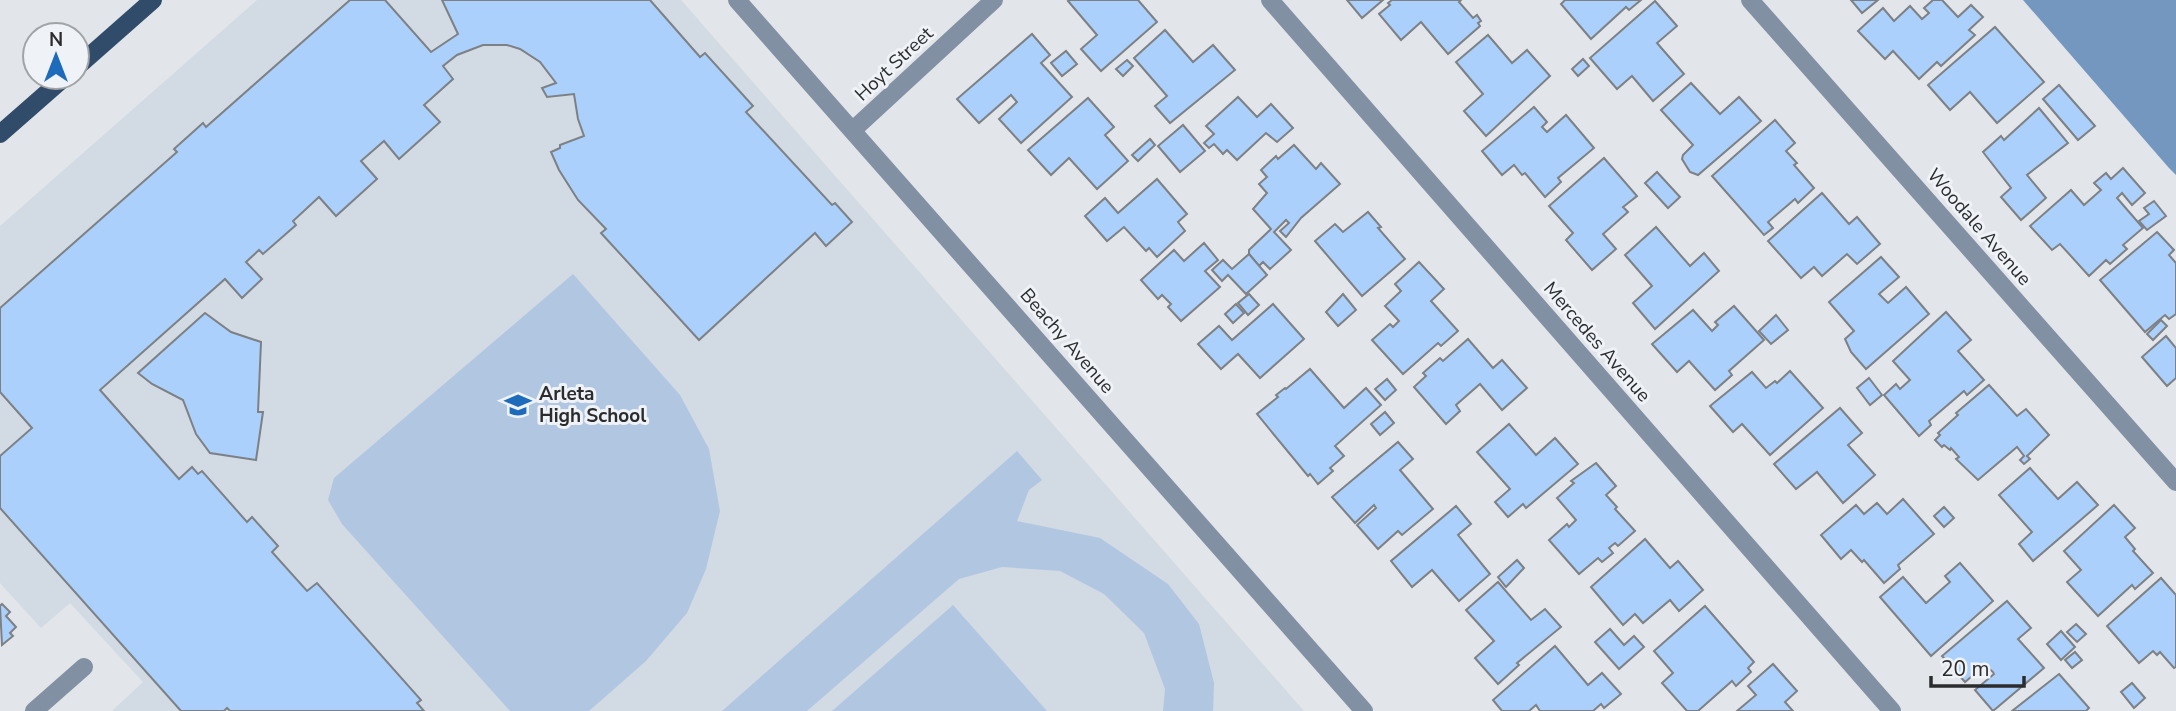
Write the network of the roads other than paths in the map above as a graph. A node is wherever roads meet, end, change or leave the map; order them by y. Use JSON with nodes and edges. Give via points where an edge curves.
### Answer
{"nodes":[{"id":1,"x":153,"y":0,"type":"edge"},
{"id":2,"x":737,"y":0,"type":"edge"},
{"id":3,"x":994,"y":0,"type":"edge"},
{"id":4,"x":1270,"y":0,"type":"edge"},
{"id":5,"x":1750,"y":0,"type":"edge"},
{"id":6,"x":91,"y":55,"type":"edge"},
{"id":7,"x":49,"y":91,"type":"edge"},
{"id":8,"x":853,"y":130,"type":"junction"},
{"id":9,"x":0,"y":134,"type":"edge"},
{"id":10,"x":2176,"y":482,"type":"edge"},
{"id":11,"x":84,"y":667,"type":"dead end"},
{"id":12,"x":34,"y":711,"type":"edge"},
{"id":13,"x":1364,"y":711,"type":"edge"},
{"id":14,"x":1892,"y":711,"type":"edge"}],
"edges":[{"from":1,"to":6,"type":"main road"},
{"from":2,"to":8,"type":"street","name":"Beachy Avenue"},
{"from":3,"to":8,"type":"street","name":"Hoyt Street"},
{"from":4,"to":14,"type":"street","name":"Mercedes Avenue"},
{"from":5,"to":10,"type":"street","name":"Woodale Avenue"},
{"from":7,"to":9,"type":"main road"},
{"from":8,"to":13,"type":"street","name":"Beachy Avenue"},
{"from":11,"to":12,"type":"street"}]}
